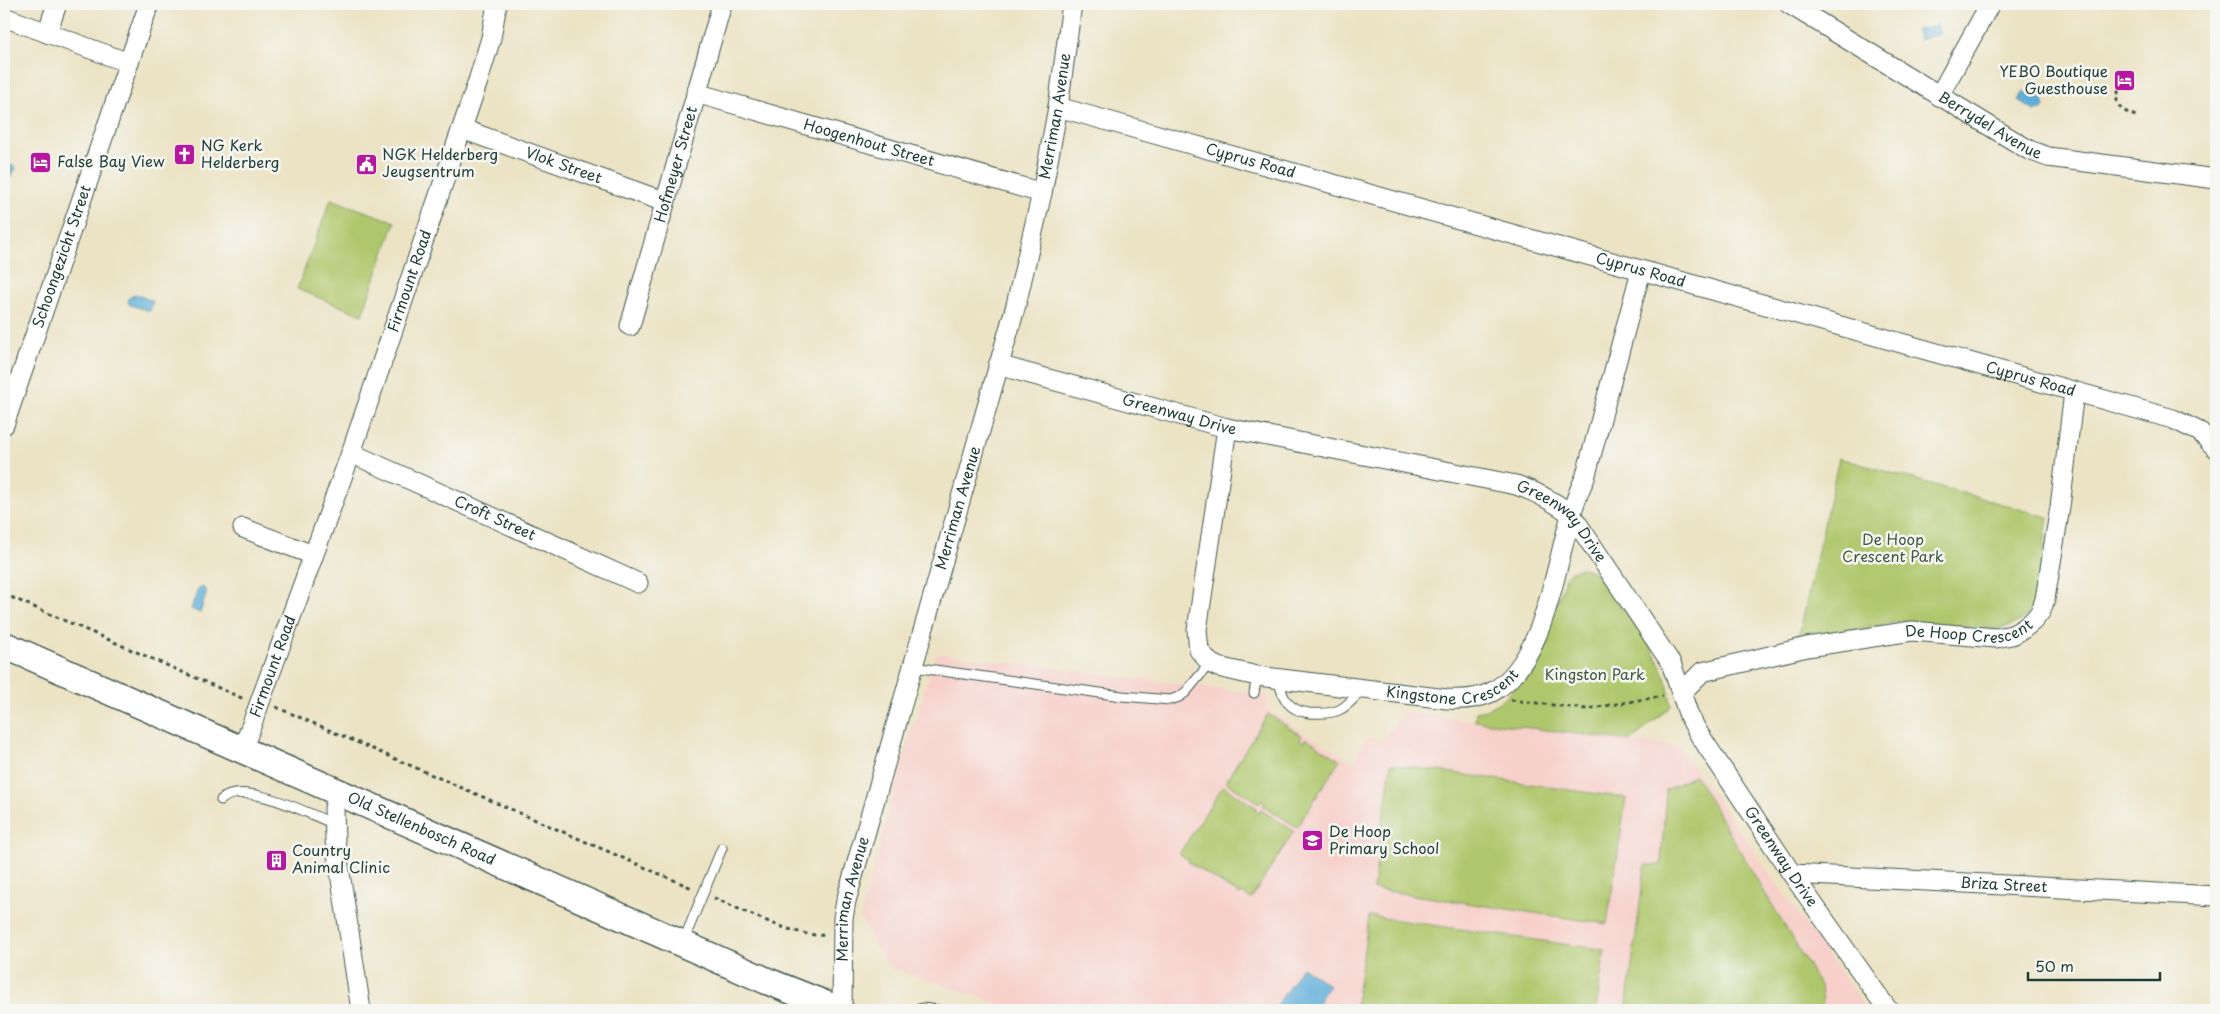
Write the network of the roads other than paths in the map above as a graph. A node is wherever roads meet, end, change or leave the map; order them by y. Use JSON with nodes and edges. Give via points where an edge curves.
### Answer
{"nodes":[{"id":1,"x":57,"y":4,"type":"edge"},
{"id":2,"x":149,"y":4,"type":"edge"},
{"id":3,"x":497,"y":4,"type":"edge"},
{"id":4,"x":722,"y":4,"type":"edge"},
{"id":5,"x":1072,"y":4,"type":"edge"},
{"id":6,"x":1789,"y":4,"type":"edge"},
{"id":7,"x":1990,"y":4,"type":"edge"},
{"id":8,"x":4,"y":17,"type":"edge"},
{"id":9,"x":46,"y":32,"type":"junction"},
{"id":10,"x":129,"y":63,"type":"junction"},
{"id":11,"x":696,"y":93,"type":"junction"},
{"id":12,"x":1939,"y":96,"type":"junction"},
{"id":13,"x":1058,"y":107,"type":"junction"},
{"id":14,"x":462,"y":129,"type":"junction"},
{"id":15,"x":2216,"y":179,"type":"edge"},
{"id":16,"x":1042,"y":193,"type":"junction"},
{"id":17,"x":665,"y":202,"type":"junction"},
{"id":18,"x":1641,"y":271,"type":"junction"},
{"id":19,"x":630,"y":326,"type":"dead end"},
{"id":20,"x":998,"y":365,"type":"junction"},
{"id":21,"x":2074,"y":392,"type":"junction"},
{"id":22,"x":4,"y":425,"type":"edge"},
{"id":23,"x":1227,"y":428,"type":"junction"},
{"id":24,"x":2216,"y":447,"type":"edge"},
{"id":25,"x":350,"y":453,"type":"junction"},
{"id":26,"x":1571,"y":514,"type":"junction"},
{"id":27,"x":244,"y":528,"type":"dead end"},
{"id":28,"x":313,"y":555,"type":"junction"},
{"id":29,"x":638,"y":583,"type":"dead end"},
{"id":30,"x":4,"y":645,"type":"edge"},
{"id":31,"x":1210,"y":663,"type":"junction"},
{"id":32,"x":913,"y":667,"type":"junction"},
{"id":33,"x":1278,"y":678,"type":"junction"},
{"id":34,"x":1363,"y":689,"type":"junction"},
{"id":35,"x":1681,"y":693,"type":"junction"},
{"id":36,"x":242,"y":751,"type":"junction"},
{"id":37,"x":338,"y":792,"type":"junction"},
{"id":38,"x":221,"y":800,"type":"dead end"},
{"id":39,"x":334,"y":824,"type":"junction"},
{"id":40,"x":722,"y":848,"type":"dead end"},
{"id":41,"x":1792,"y":874,"type":"junction"},
{"id":42,"x":2216,"y":896,"type":"edge"},
{"id":43,"x":682,"y":944,"type":"junction"},
{"id":44,"x":362,"y":1010,"type":"edge"},
{"id":45,"x":841,"y":1010,"type":"edge"},
{"id":46,"x":915,"y":1010,"type":"edge"},
{"id":47,"x":938,"y":1010,"type":"edge"},
{"id":48,"x":1888,"y":1010,"type":"edge"}],
"edges":[{"from":1,"to":9,"type":"street"},
{"from":2,"to":10,"type":"street","name":"Schoongezicht Street"},
{"from":3,"to":14,"type":"street","name":"Firmount Road","via":[[491,38]]},
{"from":4,"to":11,"type":"street","name":"Hofmeyer Street"},
{"from":5,"to":13,"type":"street","name":"Merriman Avenue"},
{"from":6,"to":12,"type":"street","name":"Berrydel Avenue"},
{"from":7,"to":12,"type":"street"},
{"from":8,"to":9,"type":"street"},
{"from":9,"to":10,"type":"street"},
{"from":10,"to":22,"type":"street","name":"Schoongezicht Street"},
{"from":11,"to":16,"type":"street","name":"Hoogenhout Street"},
{"from":11,"to":17,"type":"street","name":"Hofmeyer Street"},
{"from":12,"to":15,"type":"street","name":"Berrydel Avenue","via":[[2039,154]]},
{"from":13,"to":16,"type":"street","name":"Merriman Avenue"},
{"from":13,"to":18,"type":"street","name":"Cyprus Road"},
{"from":14,"to":17,"type":"street","name":"Vlok Street"},
{"from":14,"to":25,"type":"street","name":"Firmount Road"},
{"from":16,"to":20,"type":"street","name":"Merriman Avenue"},
{"from":17,"to":19,"type":"street","name":"Hofmeyer Street"},
{"from":18,"to":21,"type":"street","name":"Cyprus Road"},
{"from":18,"to":26,"type":"street","name":"Kingstone Crescent","via":[[1585,478]]},
{"from":20,"to":23,"type":"street","name":"Greenway Drive"},
{"from":20,"to":32,"type":"street","name":"Merriman Avenue"},
{"from":21,"to":24,"type":"street","name":"Cyprus Road","via":[[2173,419],[2200,432]]},
{"from":21,"to":35,"type":"street","name":"De Hoop Crescent","via":[[2045,599],[2041,611],[2023,630],[1996,638],[1912,631],[1807,647],[1702,672]]},
{"from":23,"to":26,"type":"street","name":"Greenway Drive","via":[[1516,485],[1544,495]]},
{"from":23,"to":31,"type":"street","via":[[1198,630],[1199,650]]},
{"from":25,"to":28,"type":"street","name":"Firmount Road"},
{"from":25,"to":29,"type":"street","name":"Croft Street"},
{"from":26,"to":34,"type":"street","name":"Kingstone Crescent","via":[[1542,624],[1518,668],[1506,681],[1492,692],[1464,700]]},
{"from":26,"to":35,"type":"street","name":"Greenway Drive","via":[[1671,663]]},
{"from":27,"to":28,"type":"street"},
{"from":28,"to":36,"type":"street","name":"Firmount Road"},
{"from":30,"to":36,"type":"street","name":"Old Stellenbosch Road"},
{"from":31,"to":32,"type":"lane","via":[[1183,695],[1170,700]]},
{"from":31,"to":33,"type":"street","name":"Kingstone Crescent","via":[[1256,684]]},
{"from":32,"to":45,"type":"street","name":"Merriman Avenue","via":[[844,910]]},
{"from":33,"to":34,"type":"street","name":"Kingstone Crescent"},
{"from":33,"to":34,"type":"lane","via":[[1288,703],[1304,712],[1335,713]]},
{"from":35,"to":41,"type":"street","name":"Greenway Drive","via":[[1699,734]]},
{"from":36,"to":37,"type":"street","name":"Old Stellenbosch Road"},
{"from":37,"to":39,"type":"street"},
{"from":37,"to":43,"type":"street","name":"Old Stellenbosch Road"},
{"from":38,"to":39,"type":"lane","via":[[232,793],[275,800]]},
{"from":39,"to":44,"type":"street"},
{"from":40,"to":43,"type":"lane"},
{"from":41,"to":42,"type":"street","name":"Briza Street"},
{"from":41,"to":48,"type":"street","name":"Greenway Drive"},
{"from":43,"to":45,"type":"street","name":"Old Stellenbosch Road"},
{"from":46,"to":47,"type":"lane"}]}
